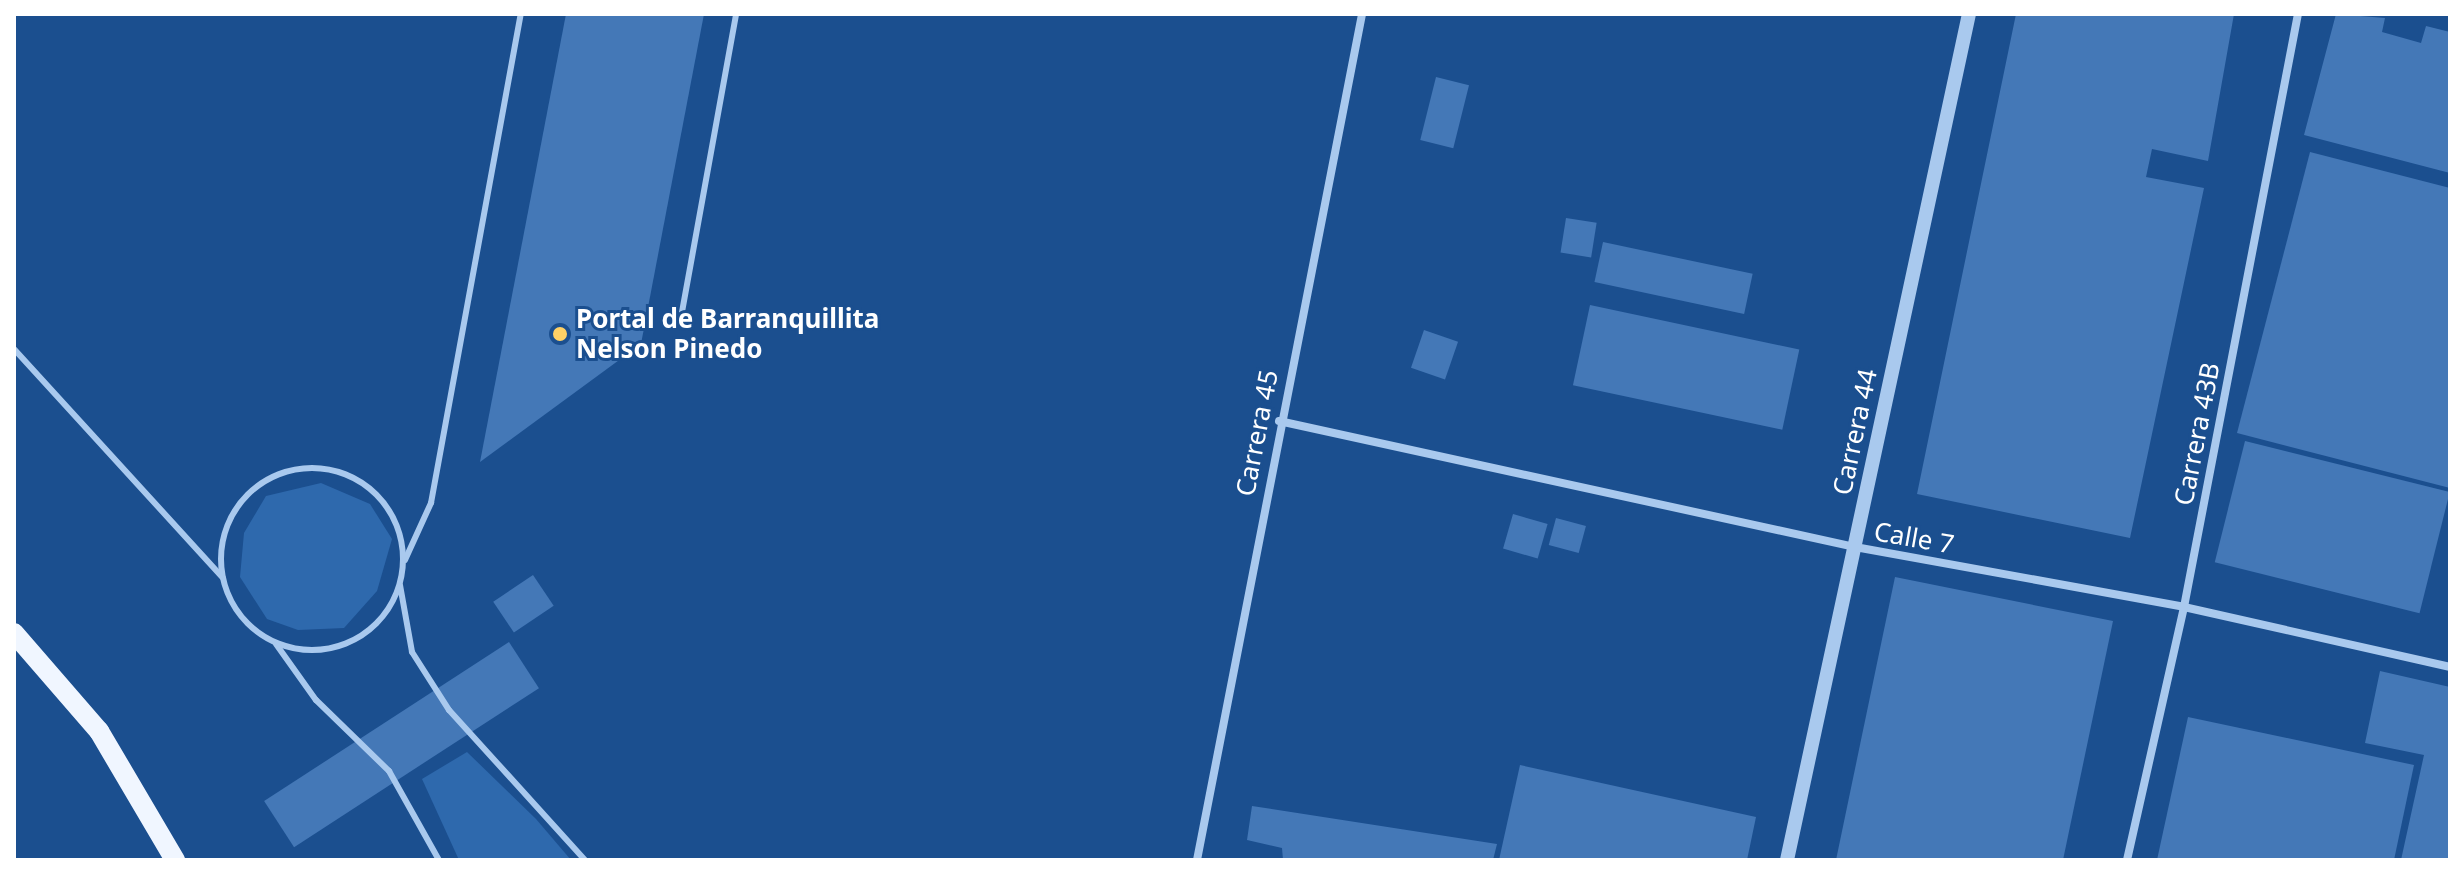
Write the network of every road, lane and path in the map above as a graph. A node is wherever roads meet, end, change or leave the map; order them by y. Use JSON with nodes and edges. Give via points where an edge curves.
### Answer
{"nodes":[{"id":1,"x":521,"y":14,"type":"edge"},
{"id":2,"x":736,"y":14,"type":"edge"},
{"id":3,"x":1362,"y":14,"type":"edge"},
{"id":4,"x":1969,"y":14,"type":"edge"},
{"id":5,"x":2298,"y":14,"type":"edge"},
{"id":6,"x":680,"y":323,"type":"dead end"},
{"id":7,"x":14,"y":349,"type":"edge"},
{"id":8,"x":1279,"y":421,"type":"junction"},
{"id":9,"x":1855,"y":547,"type":"junction"},
{"id":10,"x":403,"y":564,"type":"junction"},
{"id":11,"x":222,"y":577,"type":"junction"},
{"id":12,"x":400,"y":585,"type":"junction"},
{"id":13,"x":2184,"y":607,"type":"junction"},
{"id":14,"x":14,"y":633,"type":"edge"},
{"id":15,"x":276,"y":644,"type":"junction"},
{"id":16,"x":2450,"y":667,"type":"edge"},
{"id":17,"x":175,"y":860,"type":"edge"},
{"id":18,"x":439,"y":860,"type":"edge"},
{"id":19,"x":585,"y":860,"type":"edge"},
{"id":20,"x":1197,"y":860,"type":"edge"},
{"id":21,"x":1787,"y":860,"type":"edge"},
{"id":22,"x":2127,"y":860,"type":"edge"}],
"edges":[{"from":1,"to":10,"type":"lane","via":[[431,503]]},
{"from":2,"to":6,"type":"lane"},
{"from":3,"to":8,"type":"street","name":"Carrera 45"},
{"from":4,"to":9,"type":"street","name":"Carrera 44"},
{"from":5,"to":13,"type":"street","name":"Carrera 43B"},
{"from":7,"to":11,"type":"lane"},
{"from":8,"to":9,"type":"street","name":"Calle 7"},
{"from":8,"to":20,"type":"street","name":"Carrera 45"},
{"from":9,"to":13,"type":"street","name":"Calle 7"},
{"from":9,"to":21,"type":"street","name":"Carrera 44"},
{"from":10,"to":11,"type":"lane","via":[[396,522],[385,503],[352,476],[310,467],[268,478],[243,501],[225,531]]},
{"from":10,"to":12,"type":"lane"},
{"from":11,"to":15,"type":"lane","via":[[242,618]]},
{"from":12,"to":15,"type":"lane","via":[[378,623],[341,647],[309,651]]},
{"from":12,"to":19,"type":"lane","via":[[412,652],[449,710]]},
{"from":13,"to":16,"type":"street","name":"Calle 7"},
{"from":13,"to":22,"type":"street","name":"Carrera 43B"},
{"from":14,"to":17,"type":"main road","via":[[99,731]]},
{"from":15,"to":18,"type":"lane","via":[[316,700],[389,771]]}]}
